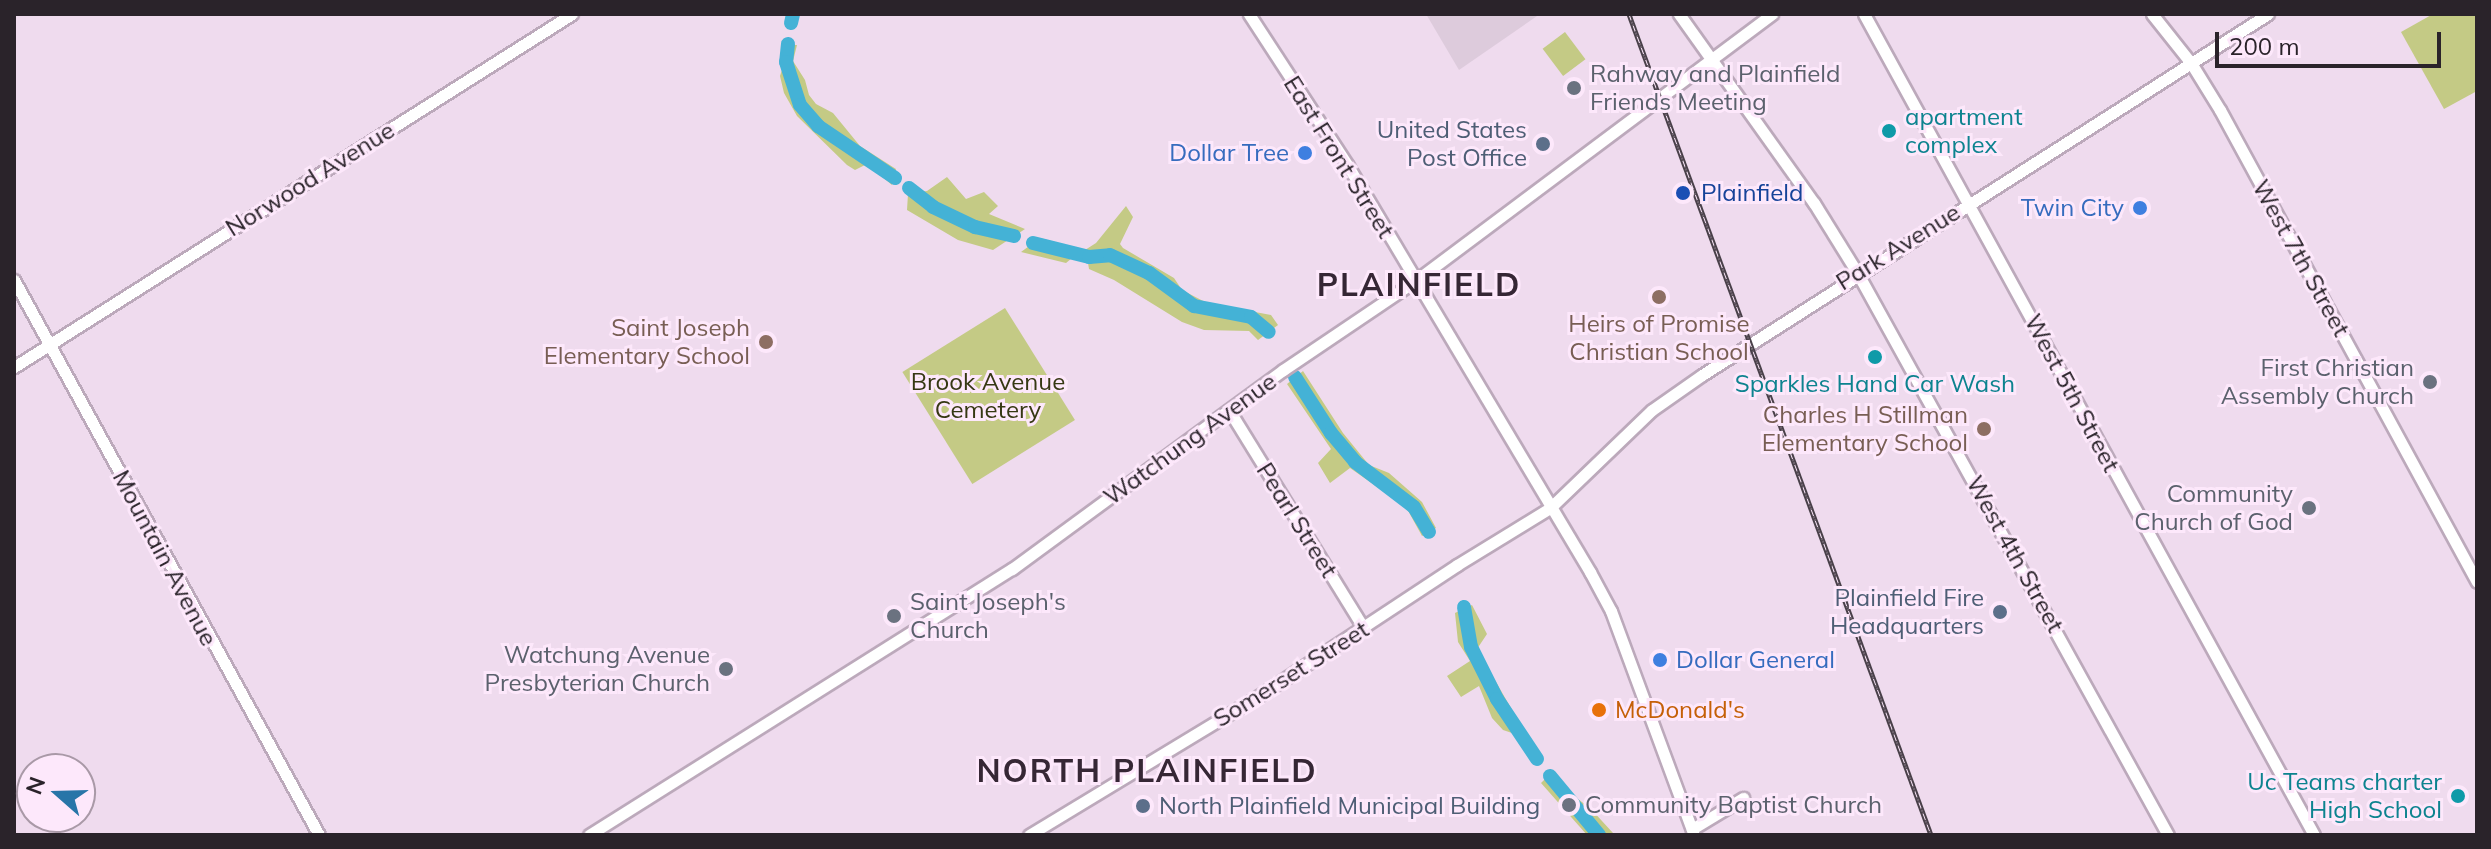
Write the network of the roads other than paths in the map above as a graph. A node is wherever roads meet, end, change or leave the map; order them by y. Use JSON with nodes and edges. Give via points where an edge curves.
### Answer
{"nodes":[{"id":1,"x":572,"y":14,"type":"edge"},
{"id":2,"x":1249,"y":14,"type":"edge"},
{"id":3,"x":1679,"y":14,"type":"edge"},
{"id":4,"x":1772,"y":14,"type":"edge"},
{"id":5,"x":1864,"y":14,"type":"edge"},
{"id":6,"x":2152,"y":14,"type":"edge"},
{"id":7,"x":2268,"y":14,"type":"edge"},
{"id":8,"x":1710,"y":61,"type":"junction"},
{"id":9,"x":2191,"y":63,"type":"junction"},
{"id":10,"x":1969,"y":203,"type":"junction"},
{"id":11,"x":1858,"y":274,"type":"junction"},
{"id":12,"x":14,"y":280,"type":"edge"},
{"id":13,"x":1415,"y":281,"type":"junction"},
{"id":14,"x":49,"y":344,"type":"junction"},
{"id":15,"x":14,"y":367,"type":"edge"},
{"id":16,"x":1229,"y":410,"type":"junction"},
{"id":17,"x":1550,"y":508,"type":"junction"},
{"id":18,"x":2477,"y":582,"type":"edge"},
{"id":19,"x":1364,"y":629,"type":"junction"},
{"id":20,"x":1743,"y":798,"type":"dead end"},
{"id":21,"x":1693,"y":832,"type":"edge"},
{"id":22,"x":319,"y":835,"type":"edge"},
{"id":23,"x":589,"y":835,"type":"edge"},
{"id":24,"x":1029,"y":835,"type":"edge"},
{"id":25,"x":2168,"y":835,"type":"edge"},
{"id":26,"x":2314,"y":835,"type":"edge"}],
"edges":[{"from":1,"to":14,"type":"main road","name":"Norwood Avenue"},
{"from":2,"to":13,"type":"main road","name":"East Front Street"},
{"from":3,"to":8,"type":"main road","name":"West 4th Street"},
{"from":4,"to":8,"type":"main road","name":"Watchung Avenue"},
{"from":5,"to":10,"type":"main road","name":"West 5th Street"},
{"from":6,"to":9,"type":"main road","name":"West 7th Street"},
{"from":7,"to":9,"type":"main road","name":"Park Avenue"},
{"from":8,"to":11,"type":"main road","name":"West 4th Street","via":[[1814,203]]},
{"from":8,"to":13,"type":"main road","name":"Watchung Avenue"},
{"from":9,"to":10,"type":"main road","name":"Park Avenue"},
{"from":9,"to":18,"type":"main road","name":"West 7th Street"},
{"from":10,"to":11,"type":"main road","name":"Park Avenue"},
{"from":10,"to":26,"type":"main road","name":"West 5th Street"},
{"from":11,"to":17,"type":"main road","name":"Park Avenue","via":[[1652,410]]},
{"from":11,"to":25,"type":"main road","name":"West 4th Street"},
{"from":12,"to":14,"type":"main road","name":"Mountain Avenue"},
{"from":13,"to":16,"type":"main road","name":"Watchung Avenue"},
{"from":13,"to":17,"type":"main road","name":"East Front Street"},
{"from":14,"to":15,"type":"main road","name":"Norwood Avenue"},
{"from":14,"to":22,"type":"main road","name":"Mountain Avenue"},
{"from":16,"to":19,"type":"main road","name":"Pearl Street"},
{"from":16,"to":23,"type":"main road","name":"Watchung Avenue","via":[[1012,569]]},
{"from":17,"to":19,"type":"main road","name":"Somerset Street"},
{"from":17,"to":21,"type":"main road","name":"East Front Street","via":[[1611,611]]},
{"from":19,"to":24,"type":"main road","name":"Somerset Street"},
{"from":20,"to":21,"type":"main road"}]}
